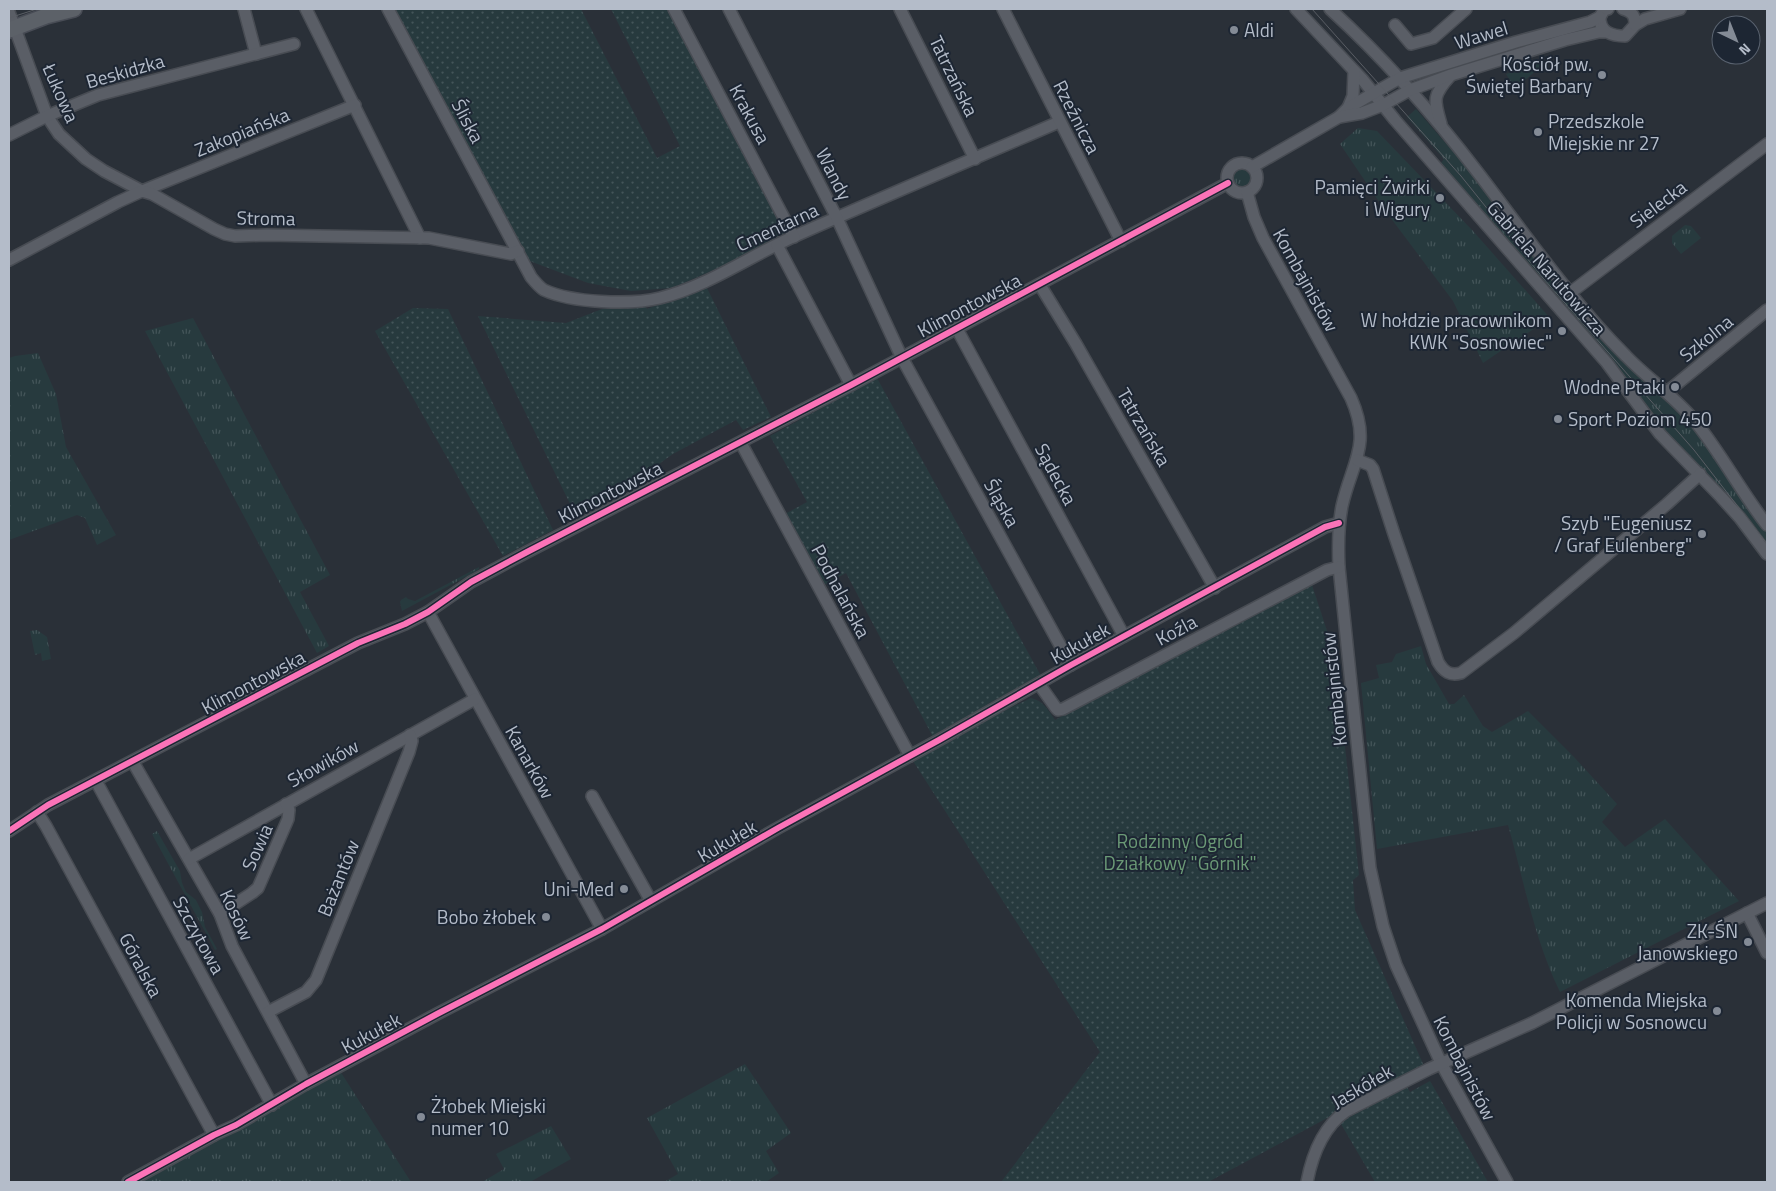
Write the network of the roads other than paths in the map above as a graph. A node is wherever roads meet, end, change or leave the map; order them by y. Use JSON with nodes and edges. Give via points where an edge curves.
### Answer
{"nodes":[{"id":1,"x":74,"y":9,"type":"edge"},
{"id":2,"x":244,"y":9,"type":"edge"},
{"id":3,"x":306,"y":9,"type":"edge"},
{"id":4,"x":388,"y":9,"type":"edge"},
{"id":5,"x":674,"y":9,"type":"edge"},
{"id":6,"x":729,"y":9,"type":"edge"},
{"id":7,"x":900,"y":9,"type":"edge"},
{"id":8,"x":1002,"y":9,"type":"edge"},
{"id":9,"x":1296,"y":9,"type":"edge"},
{"id":10,"x":1330,"y":9,"type":"edge"},
{"id":11,"x":1466,"y":9,"type":"edge"},
{"id":12,"x":1631,"y":9,"type":"edge"},
{"id":13,"x":1680,"y":9,"type":"edge"},
{"id":14,"x":9,"y":12,"type":"edge"},
{"id":15,"x":1604,"y":13,"type":"edge"},
{"id":16,"x":1395,"y":25,"type":"dead end"},
{"id":17,"x":1635,"y":26,"type":"junction"},
{"id":18,"x":12,"y":29,"type":"edge"},
{"id":19,"x":1606,"y":32,"type":"junction"},
{"id":20,"x":294,"y":44,"type":"dead end"},
{"id":21,"x":256,"y":54,"type":"junction"},
{"id":22,"x":1354,"y":71,"type":"junction"},
{"id":23,"x":1451,"y":75,"type":"junction"},
{"id":24,"x":1400,"y":78,"type":"junction"},
{"id":25,"x":1410,"y":90,"type":"junction"},
{"id":26,"x":1374,"y":93,"type":"junction"},
{"id":27,"x":355,"y":105,"type":"junction"},
{"id":28,"x":1384,"y":105,"type":"junction"},
{"id":29,"x":1348,"y":108,"type":"junction"},
{"id":30,"x":47,"y":116,"type":"junction"},
{"id":31,"x":1339,"y":117,"type":"junction"},
{"id":32,"x":1059,"y":122,"type":"junction"},
{"id":33,"x":1442,"y":128,"type":"junction"},
{"id":34,"x":9,"y":135,"type":"edge"},
{"id":35,"x":1767,"y":144,"type":"edge"},
{"id":36,"x":975,"y":159,"type":"junction"},
{"id":37,"x":1252,"y":167,"type":"junction"},
{"id":38,"x":1228,"y":183,"type":"junction"},
{"id":39,"x":142,"y":191,"type":"junction"},
{"id":40,"x":1247,"y":192,"type":"junction"},
{"id":41,"x":837,"y":218,"type":"junction"},
{"id":42,"x":794,"y":236,"type":"junction"},
{"id":43,"x":420,"y":238,"type":"junction"},
{"id":44,"x":1121,"y":241,"type":"junction"},
{"id":45,"x":777,"y":245,"type":"junction"},
{"id":46,"x":518,"y":251,"type":"junction"},
{"id":47,"x":9,"y":260,"type":"edge"},
{"id":48,"x":1040,"y":285,"type":"junction"},
{"id":49,"x":1570,"y":293,"type":"junction"},
{"id":50,"x":1767,"y":310,"type":"edge"},
{"id":51,"x":957,"y":328,"type":"junction"},
{"id":52,"x":902,"y":358,"type":"junction"},
{"id":53,"x":851,"y":385,"type":"junction"},
{"id":54,"x":1667,"y":392,"type":"junction"},
{"id":55,"x":741,"y":443,"type":"junction"},
{"id":56,"x":1357,"y":460,"type":"junction"},
{"id":57,"x":1700,"y":474,"type":"junction"},
{"id":58,"x":1339,"y":524,"type":"junction"},
{"id":59,"x":1767,"y":526,"type":"edge"},
{"id":60,"x":1767,"y":554,"type":"edge"},
{"id":61,"x":1339,"y":568,"type":"junction"},
{"id":62,"x":1215,"y":588,"type":"junction"},
{"id":63,"x":428,"y":612,"type":"junction"},
{"id":64,"x":1124,"y":636,"type":"junction"},
{"id":65,"x":1071,"y":666,"type":"junction"},
{"id":66,"x":1039,"y":684,"type":"junction"},
{"id":67,"x":475,"y":700,"type":"junction"},
{"id":68,"x":410,"y":735,"type":"junction"},
{"id":69,"x":910,"y":756,"type":"junction"},
{"id":70,"x":133,"y":762,"type":"junction"},
{"id":71,"x":96,"y":781,"type":"junction"},
{"id":72,"x":592,"y":796,"type":"dead end"},
{"id":73,"x":286,"y":804,"type":"junction"},
{"id":74,"x":37,"y":812,"type":"junction"},
{"id":75,"x":9,"y":831,"type":"edge"},
{"id":76,"x":190,"y":859,"type":"junction"},
{"id":77,"x":651,"y":901,"type":"junction"},
{"id":78,"x":1767,"y":903,"type":"edge"},
{"id":79,"x":1747,"y":913,"type":"junction"},
{"id":80,"x":220,"y":914,"type":"junction"},
{"id":81,"x":602,"y":929,"type":"junction"},
{"id":82,"x":1767,"y":953,"type":"edge"},
{"id":83,"x":268,"y":1012,"type":"junction"},
{"id":84,"x":1441,"y":1064,"type":"junction"},
{"id":85,"x":306,"y":1084,"type":"junction"},
{"id":86,"x":272,"y":1105,"type":"junction"},
{"id":87,"x":214,"y":1134,"type":"junction"},
{"id":88,"x":128,"y":1182,"type":"edge"},
{"id":89,"x":1307,"y":1182,"type":"edge"},
{"id":90,"x":1507,"y":1182,"type":"edge"}],
"edges":[{"from":1,"to":18,"type":"main road"},
{"from":2,"to":21,"type":"street"},
{"from":3,"to":27,"type":"street"},
{"from":4,"to":46,"type":"street","name":"Śliska"},
{"from":5,"to":42,"type":"street","name":"Krakusa"},
{"from":6,"to":41,"type":"street","name":"Wandy"},
{"from":7,"to":36,"type":"street","name":"Tatrzańska"},
{"from":8,"to":32,"type":"street","name":"Rzeźnicza"},
{"from":9,"to":22,"type":"street","name":"Gabriela Narutowicza"},
{"from":10,"to":24,"type":"street","name":"Gabriela Narutowicza"},
{"from":11,"to":16,"type":"street","via":[[1433,38],[1411,44]]},
{"from":12,"to":17,"type":"street"},
{"from":13,"to":17,"type":"street","via":[[1649,18]]},
{"from":14,"to":18,"type":"street","name":"Łukowa"},
{"from":15,"to":19,"type":"street","via":[[1602,28]]},
{"from":15,"to":24,"type":"street","name":"Wawel","via":[[1590,22]]},
{"from":17,"to":19,"type":"street","name":"Wawel","via":[[1625,36]]},
{"from":18,"to":30,"type":"street","name":"Łukowa"},
{"from":19,"to":23,"type":"street","name":"Wawel","via":[[1565,40]]},
{"from":20,"to":21,"type":"street","name":"Beskidzka"},
{"from":21,"to":30,"type":"street","name":"Beskidzka","via":[[98,95]]},
{"from":22,"to":26,"type":"street","name":"Gabriela Narutowicza"},
{"from":22,"to":29,"type":"street","via":[[1353,96]]},
{"from":23,"to":25,"type":"street","name":"Wawel"},
{"from":23,"to":33,"type":"street","name":"Gabriela Narutowicza","via":[[1435,99]]},
{"from":24,"to":25,"type":"street","name":"Gabriela Narutowicza"},
{"from":24,"to":26,"type":"street","name":"Wawel"},
{"from":25,"to":28,"type":"street","name":"Wawel"},
{"from":25,"to":33,"type":"street","name":"Gabriela Narutowicza"},
{"from":26,"to":28,"type":"street","name":"Gabriela Narutowicza"},
{"from":26,"to":29,"type":"street","name":"Wawel"},
{"from":27,"to":39,"type":"street","name":"Zakopiańska"},
{"from":27,"to":43,"type":"street"},
{"from":28,"to":31,"type":"street"},
{"from":28,"to":57,"type":"street","name":"Gabriela Narutowicza","via":[[1607,363],[1660,434]]},
{"from":29,"to":31,"type":"street","name":"Wawel"},
{"from":30,"to":34,"type":"street","name":"Beskidzka"},
{"from":30,"to":39,"type":"street","name":"Łukowa","via":[[72,147],[104,171]]},
{"from":31,"to":37,"type":"street"},
{"from":32,"to":36,"type":"street","name":"Cmentarna"},
{"from":32,"to":44,"type":"street","name":"Rzeźnicza"},
{"from":33,"to":49,"type":"street","name":"Gabriela Narutowicza"},
{"from":35,"to":49,"type":"street","name":"Sielecka"},
{"from":36,"to":41,"type":"street","name":"Cmentarna"},
{"from":37,"to":38,"type":"street","via":[[1244,163],[1235,165],[1229,171]]},
{"from":37,"to":40,"type":"street","via":[[1257,181]]},
{"from":38,"to":40,"type":"street","via":[[1236,191]]},
{"from":38,"to":44,"type":"street","name":"Klimontowska"},
{"from":39,"to":43,"type":"street","name":"Stroma","via":[[214,229],[235,236]]},
{"from":39,"to":47,"type":"street"},
{"from":40,"to":56,"type":"street","name":"Kombajnistów","via":[[1257,227],[1355,409],[1360,429]]},
{"from":41,"to":42,"type":"street","name":"Cmentarna"},
{"from":41,"to":52,"type":"street","name":"Wandy"},
{"from":42,"to":45,"type":"street","name":"Cmentarna"},
{"from":43,"to":46,"type":"street","name":"Stroma","via":[[511,254]]},
{"from":44,"to":48,"type":"street","name":"Klimontowska"},
{"from":45,"to":46,"type":"street","name":"Cmentarna","via":[[688,288],[660,298],[629,301],[595,301],[543,289],[531,277]]},
{"from":45,"to":53,"type":"street"},
{"from":48,"to":51,"type":"street","name":"Klimontowska"},
{"from":48,"to":62,"type":"street","name":"Tatrzańska"},
{"from":49,"to":54,"type":"street","name":"Gabriela Narutowicza","via":[[1626,356]]},
{"from":50,"to":54,"type":"street","name":"Szkolna"},
{"from":51,"to":52,"type":"street","name":"Klimontowska"},
{"from":51,"to":64,"type":"street","name":"Sądecka"},
{"from":52,"to":53,"type":"street","name":"Klimontowska"},
{"from":52,"to":65,"type":"street","name":"Śląska"},
{"from":53,"to":55,"type":"street","name":"Klimontowska"},
{"from":54,"to":59,"type":"street","name":"Gabriela Narutowicza","via":[[1694,420]]},
{"from":55,"to":63,"type":"street","name":"Klimontowska","via":[[471,582]]},
{"from":55,"to":69,"type":"street","name":"Podhalańska"},
{"from":56,"to":57,"type":"street","via":[[1374,469],[1438,662],[1446,672],[1456,674],[1500,644]]},
{"from":56,"to":58,"type":"street","name":"Kombajnistów"},
{"from":57,"to":60,"type":"street","name":"Gabriela Narutowicza"},
{"from":58,"to":61,"type":"street","name":"Kombajnistów"},
{"from":58,"to":62,"type":"street","name":"Kukułek","via":[[1326,527]]},
{"from":61,"to":66,"type":"street","name":"Koźla","via":[[1327,570],[1063,709],[1056,708]]},
{"from":61,"to":84,"type":"street","name":"Kombajnistów","via":[[1371,876],[1396,965]]},
{"from":62,"to":64,"type":"street","name":"Kukułek"},
{"from":63,"to":67,"type":"street","name":"Kanarków"},
{"from":63,"to":70,"type":"street","name":"Klimontowska","via":[[351,647]]},
{"from":64,"to":65,"type":"street","name":"Kukułek"},
{"from":65,"to":66,"type":"street","name":"Kukułek"},
{"from":66,"to":69,"type":"street","name":"Kukułek"},
{"from":67,"to":68,"type":"street","name":"Słowików"},
{"from":67,"to":81,"type":"street","name":"Kanarków"},
{"from":68,"to":73,"type":"street","name":"Słowików"},
{"from":68,"to":83,"type":"street","name":"Bażantów","via":[[409,752],[316,980],[306,992]]},
{"from":69,"to":77,"type":"street","name":"Kukułek"},
{"from":70,"to":71,"type":"street","name":"Klimontowska"},
{"from":70,"to":76,"type":"street","name":"Kosów"},
{"from":71,"to":74,"type":"street","name":"Klimontowska"},
{"from":71,"to":86,"type":"street","name":"Szczytowa"},
{"from":72,"to":77,"type":"street"},
{"from":73,"to":76,"type":"street","name":"Słowików"},
{"from":73,"to":80,"type":"street","name":"Sowia","via":[[288,819],[261,883],[252,893]]},
{"from":74,"to":75,"type":"street","name":"Klimontowska"},
{"from":74,"to":87,"type":"street","name":"Góralska"},
{"from":76,"to":80,"type":"street","name":"Kosów"},
{"from":77,"to":81,"type":"street","name":"Kukułek"},
{"from":78,"to":79,"type":"street","name":"Jaskółek"},
{"from":79,"to":82,"type":"street"},
{"from":79,"to":84,"type":"street","name":"Jaskółek","via":[[1532,1023]]},
{"from":80,"to":83,"type":"street","name":"Kosów","via":[[232,946]]},
{"from":81,"to":85,"type":"street","name":"Kukułek"},
{"from":83,"to":85,"type":"street","name":"Kosów"},
{"from":84,"to":89,"type":"street","name":"Jaskółek","via":[[1338,1118],[1318,1145]]},
{"from":84,"to":90,"type":"street","name":"Kombajnistów"},
{"from":85,"to":86,"type":"street","name":"Kukułek"},
{"from":86,"to":87,"type":"street","name":"Kukułek"},
{"from":87,"to":88,"type":"street","name":"Kukułek"}]}
